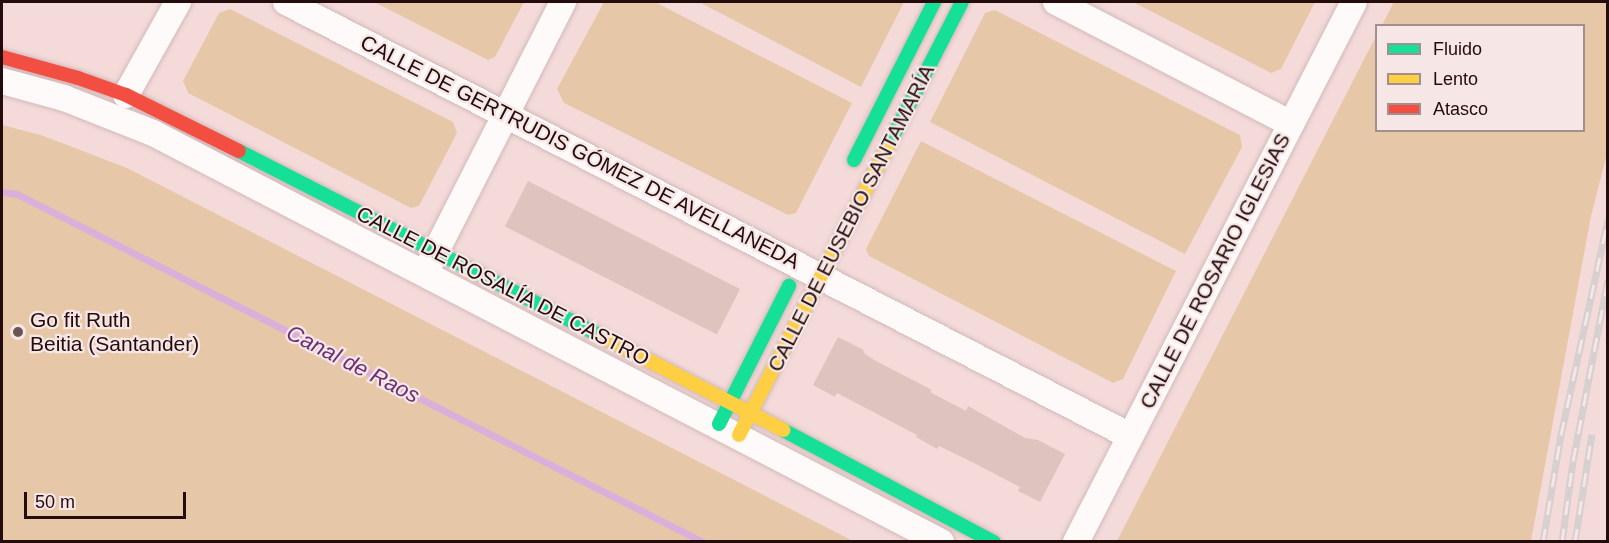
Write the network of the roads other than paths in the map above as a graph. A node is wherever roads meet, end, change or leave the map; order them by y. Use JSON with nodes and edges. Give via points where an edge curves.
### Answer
{"nodes":[{"id":1,"x":178,"y":2,"type":"edge"},
{"id":2,"x":286,"y":2,"type":"edge"},
{"id":3,"x":563,"y":2,"type":"edge"},
{"id":4,"x":934,"y":2,"type":"edge"},
{"id":5,"x":962,"y":2,"type":"edge"},
{"id":6,"x":1056,"y":2,"type":"edge"},
{"id":7,"x":1354,"y":2,"type":"edge"},
{"id":8,"x":2,"y":57,"type":"edge"},
{"id":9,"x":2,"y":81,"type":"edge"},
{"id":10,"x":126,"y":95,"type":"junction"},
{"id":11,"x":506,"y":114,"type":"junction"},
{"id":12,"x":1291,"y":124,"type":"junction"},
{"id":13,"x":847,"y":173,"type":"dead end"},
{"id":14,"x":430,"y":263,"type":"junction"},
{"id":15,"x":808,"y":266,"type":"junction"},
{"id":16,"x":751,"y":413,"type":"junction"},
{"id":17,"x":729,"y":421,"type":"junction"},
{"id":18,"x":1130,"y":436,"type":"junction"},
{"id":19,"x":941,"y":542,"type":"edge"},
{"id":20,"x":994,"y":542,"type":"edge"},
{"id":21,"x":1077,"y":542,"type":"edge"}],
"edges":[{"from":1,"to":10,"type":"street"},
{"from":2,"to":11,"type":"street","name":"CALLE DE GERTRUDIS GÓMEZ DE AVELLANEDA"},
{"from":3,"to":11,"type":"street"},
{"from":4,"to":13,"type":"main road","name":"CALLE DE EUSEBIO SANTAMARÍA"},
{"from":5,"to":15,"type":"main road","name":"CALLE DE EUSEBIO SANTAMARÍA"},
{"from":6,"to":12,"type":"street"},
{"from":7,"to":12,"type":"street","name":"CALLE DE ROSARIO IGLESIAS"},
{"from":8,"to":10,"type":"main road","name":"CALLE DE ROSALÍA DE CASTRO"},
{"from":9,"to":14,"type":"street","name":"CALLE DE ROSALÍA DE CASTRO","via":[[64,98],[153,133]]},
{"from":10,"to":14,"type":"main road","name":"CALLE DE ROSALÍA DE CASTRO"},
{"from":11,"to":14,"type":"street"},
{"from":11,"to":15,"type":"street","name":"CALLE DE GERTRUDIS GÓMEZ DE AVELLANEDA"},
{"from":12,"to":18,"type":"street","name":"CALLE DE ROSARIO IGLESIAS"},
{"from":14,"to":17,"type":"street","name":"CALLE DE ROSALÍA DE CASTRO"},
{"from":15,"to":16,"type":"main road","name":"CALLE DE EUSEBIO SANTAMARÍA"},
{"from":15,"to":17,"type":"main road","name":"CALLE DE EUSEBIO SANTAMARÍA"},
{"from":15,"to":18,"type":"street","name":"CALLE DE GERTRUDIS GÓMEZ DE AVELLANEDA"},
{"from":16,"to":17,"type":"main road","name":"CALLE DE EUSEBIO SANTAMARÍA"},
{"from":16,"to":17,"type":"main road","name":"CALLE DE ROSALÍA DE CASTRO"},
{"from":16,"to":20,"type":"main road","name":"CALLE DE ROSALÍA DE CASTRO"},
{"from":17,"to":19,"type":"street","name":"CALLE DE ROSALÍA DE CASTRO"},
{"from":18,"to":21,"type":"street","name":"CALLE DE ROSARIO IGLESIAS"}]}
